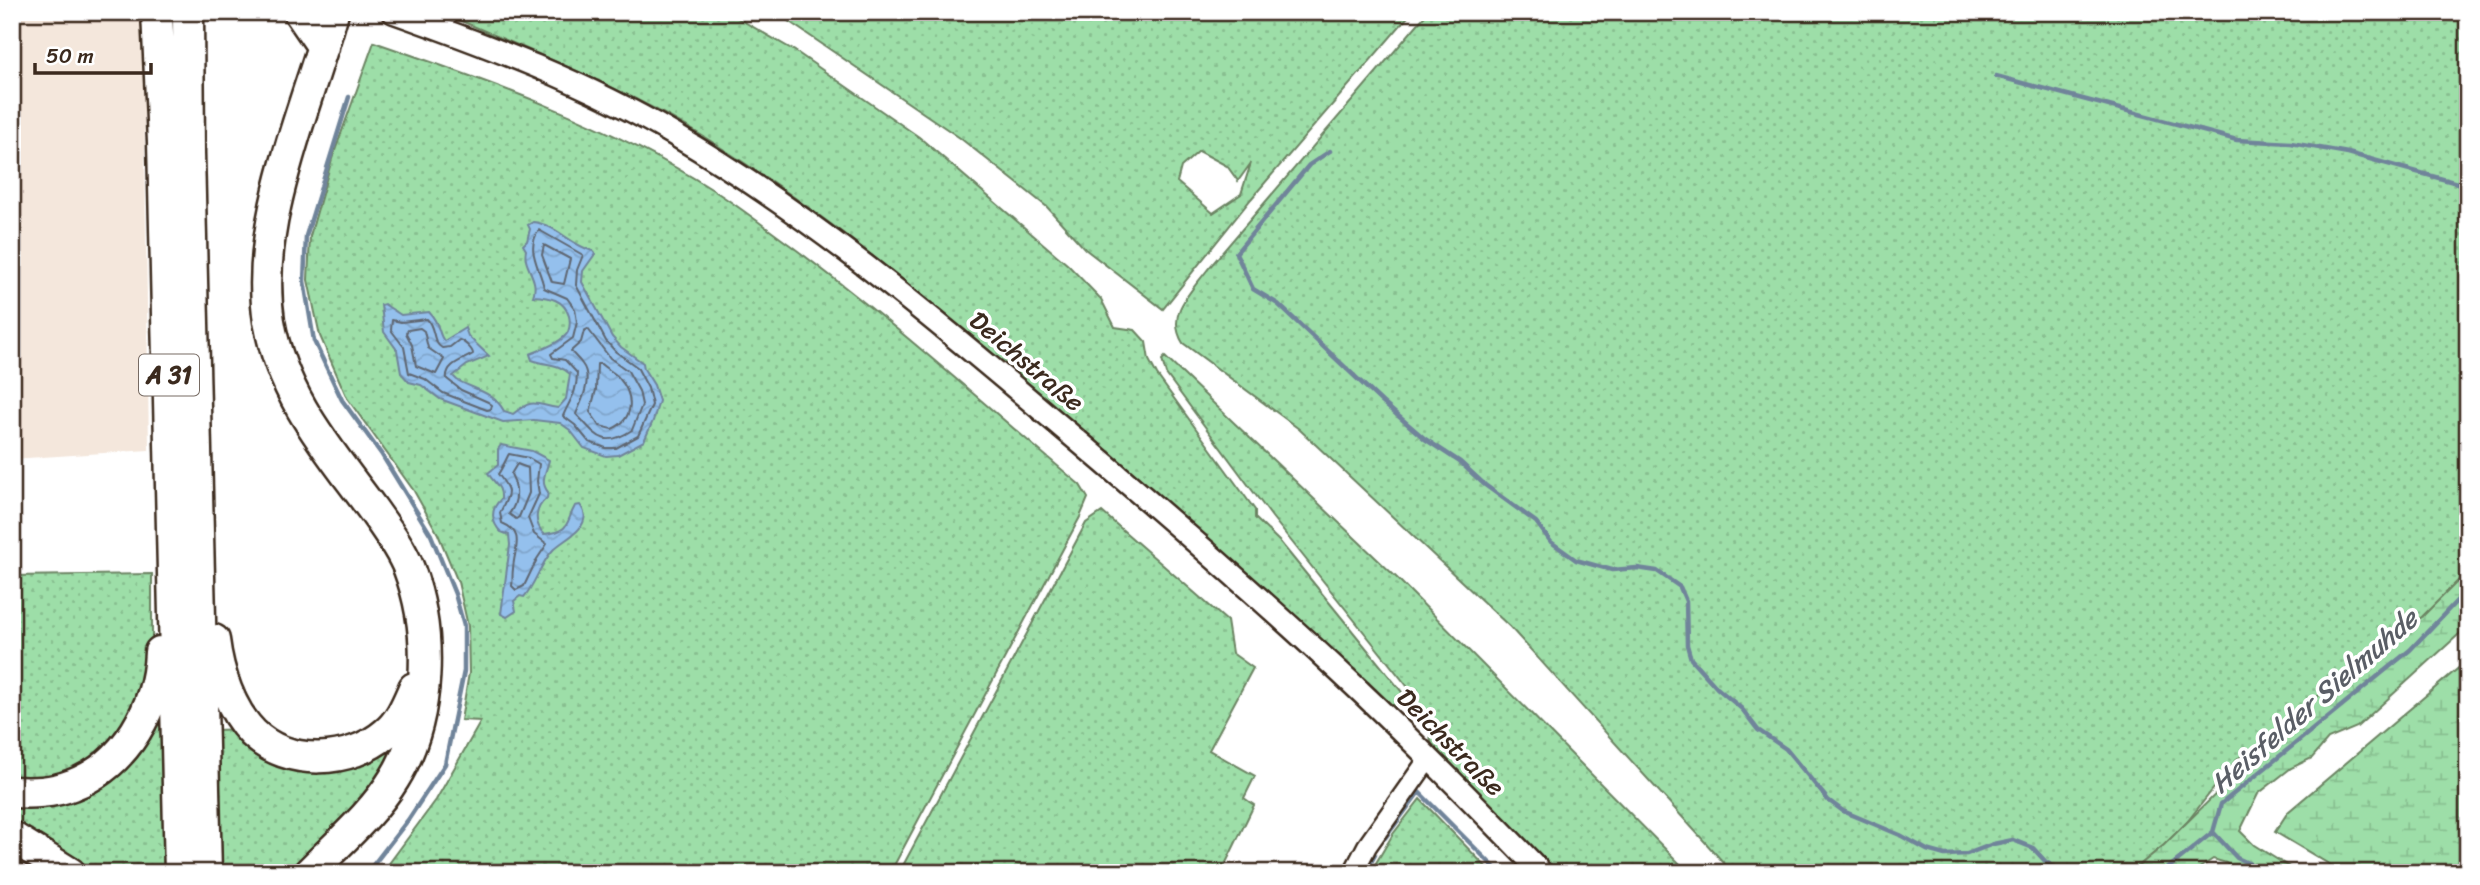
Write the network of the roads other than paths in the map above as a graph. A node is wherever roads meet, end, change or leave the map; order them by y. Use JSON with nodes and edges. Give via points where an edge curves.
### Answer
{"nodes":[{"id":1,"x":158,"y":12,"type":"edge"},
{"id":2,"x":188,"y":12,"type":"edge"},
{"id":3,"x":299,"y":12,"type":"edge"},
{"id":4,"x":333,"y":12,"type":"edge"},
{"id":5,"x":393,"y":12,"type":"edge"},
{"id":6,"x":323,"y":47,"type":"junction"},
{"id":7,"x":198,"y":523,"type":"junction"},
{"id":8,"x":173,"y":608,"type":"junction"},
{"id":9,"x":422,"y":643,"type":"junction"},
{"id":10,"x":1429,"y":758,"type":"junction"},
{"id":11,"x":12,"y":792,"type":"edge"},
{"id":12,"x":12,"y":837,"type":"edge"},
{"id":13,"x":70,"y":873,"type":"edge"},
{"id":14,"x":180,"y":873,"type":"edge"},
{"id":15,"x":206,"y":873,"type":"edge"},
{"id":16,"x":309,"y":873,"type":"edge"},
{"id":17,"x":1353,"y":873,"type":"edge"},
{"id":18,"x":1542,"y":873,"type":"edge"}],
"edges":[{"from":1,"to":8,"type":"highway","number":"A 31"},
{"from":2,"to":7,"type":"highway","number":"A 31"},
{"from":3,"to":6,"type":"highway"},
{"from":4,"to":6,"type":"highway"},
{"from":5,"to":10,"type":"street","name":"Deichstraße","via":[[591,90],[671,132],[784,204],[936,320],[1094,454],[1220,563]]},
{"from":6,"to":9,"type":"highway","via":[[270,226],[266,264],[269,318],[275,351],[303,415],[384,526],[408,567]]},
{"from":7,"to":9,"type":"highway","via":[[210,549],[215,642],[223,680],[253,733],[283,752],[338,756],[386,733],[401,716],[415,685]]},
{"from":7,"to":15,"type":"highway","number":"A 31"},
{"from":8,"to":11,"type":"highway","via":[[161,642],[154,694],[120,752],[71,786],[40,793]]},
{"from":8,"to":14,"type":"highway","number":"A 31"},
{"from":9,"to":16,"type":"highway","via":[[426,681],[414,737],[395,778]]},
{"from":10,"to":17,"type":"street"},
{"from":10,"to":18,"type":"street","name":"Deichstraße"},
{"from":12,"to":13,"type":"highway"}]}
